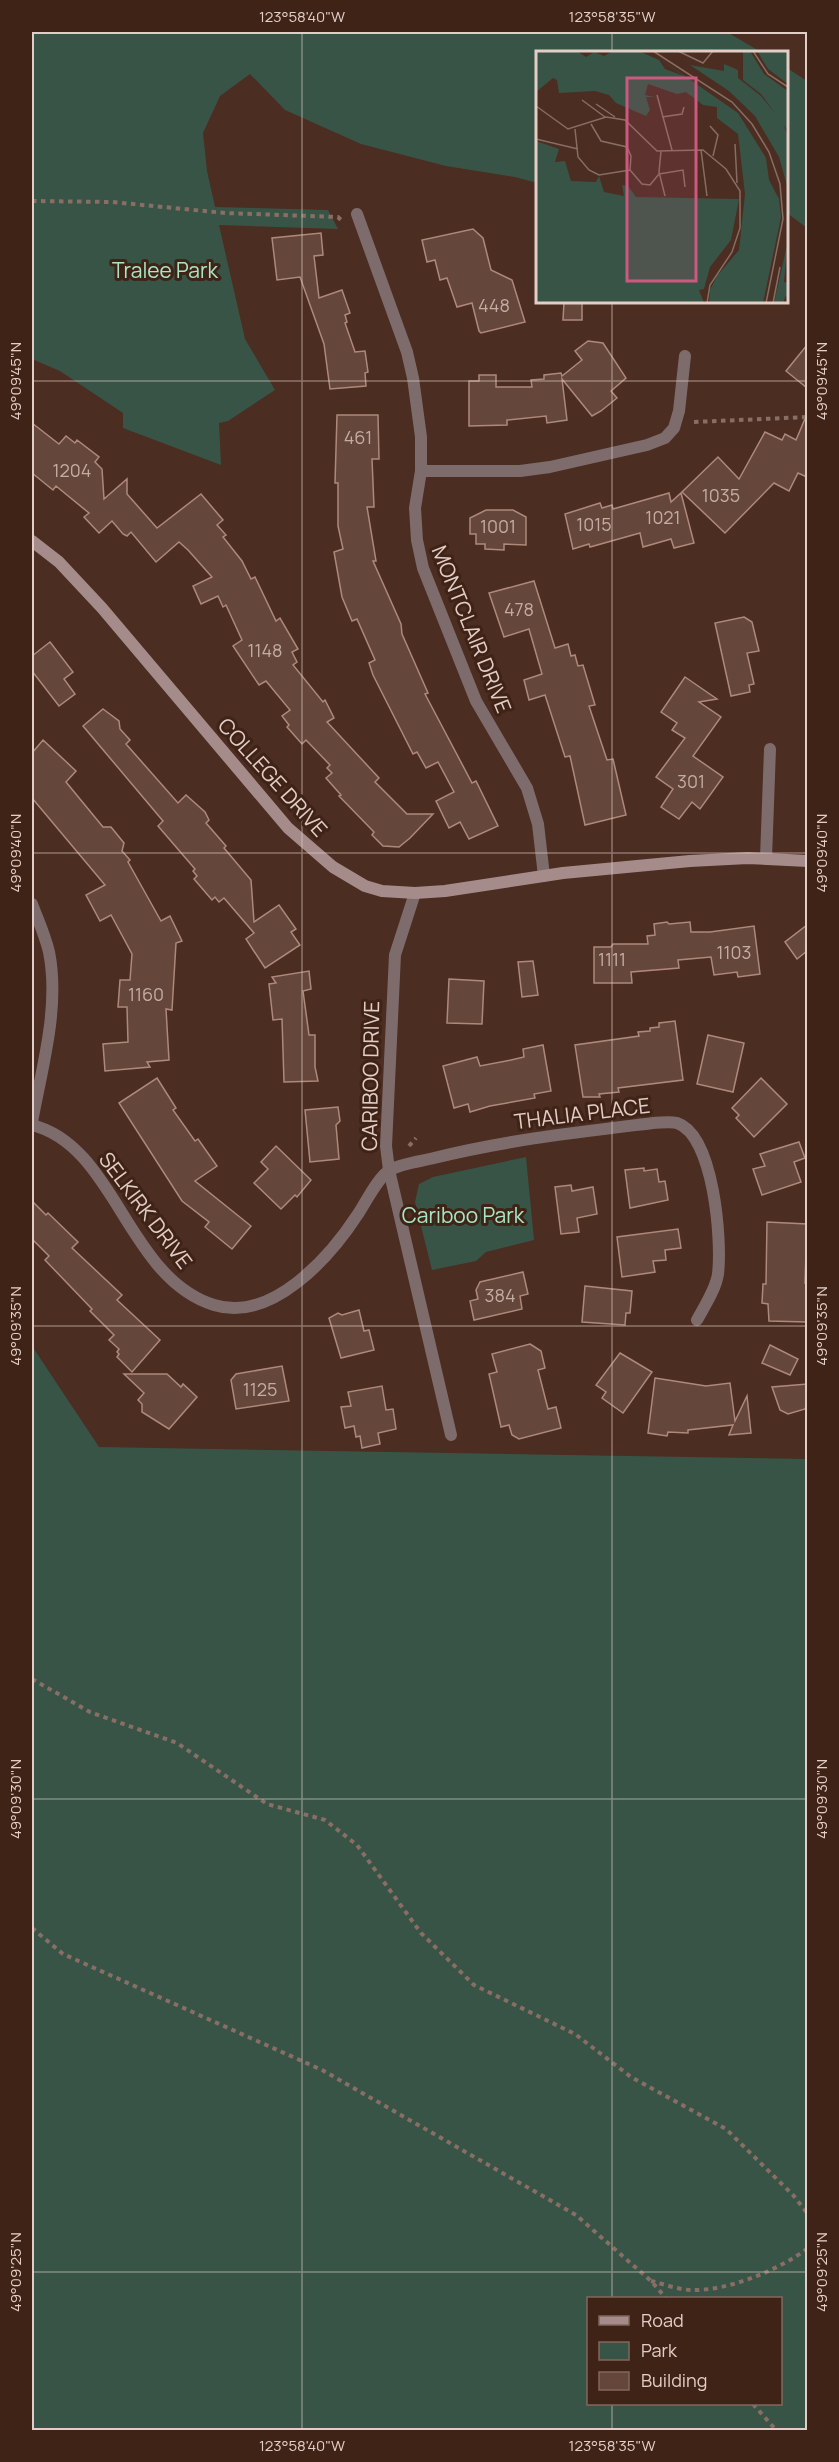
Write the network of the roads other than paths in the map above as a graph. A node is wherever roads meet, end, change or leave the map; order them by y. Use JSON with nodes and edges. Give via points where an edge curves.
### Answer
{"nodes":[{"id":1,"x":357,"y":214,"type":"dead end"},
{"id":2,"x":685,"y":356,"type":"dead end"},
{"id":3,"x":421,"y":471,"type":"junction"},
{"id":4,"x":32,"y":541,"type":"edge"},
{"id":5,"x":770,"y":749,"type":"dead end"},
{"id":6,"x":766,"y":858,"type":"junction"},
{"id":7,"x":807,"y":861,"type":"edge"},
{"id":8,"x":544,"y":876,"type":"junction"},
{"id":9,"x":415,"y":893,"type":"junction"},
{"id":10,"x":32,"y":904,"type":"edge"},
{"id":11,"x":32,"y":1123,"type":"edge"},
{"id":12,"x":389,"y":1170,"type":"junction"},
{"id":13,"x":697,"y":1320,"type":"dead end"},
{"id":14,"x":451,"y":1435,"type":"dead end"}],
"edges":[{"from":1,"to":3,"type":"street","name":"MONTCLAIR DRIVE","via":[[407,352],[418,407]]},
{"from":2,"to":3,"type":"street","via":[[679,411],[674,428],[664,438],[647,445],[520,471]]},
{"from":3,"to":8,"type":"street","name":"MONTCLAIR DRIVE","via":[[415,508],[423,568],[476,701],[527,788],[538,824]]},
{"from":4,"to":9,"type":"street","name":"COLLEGE DRIVE","via":[[102,608],[273,813],[319,856],[365,886]]},
{"from":5,"to":6,"type":"street"},
{"from":6,"to":7,"type":"street","name":"COLLEGE DRIVE"},
{"from":6,"to":8,"type":"street","name":"COLLEGE DRIVE","via":[[690,861]]},
{"from":8,"to":9,"type":"street","name":"COLLEGE DRIVE"},
{"from":9,"to":12,"type":"street","name":"CARIBOO DRIVE","via":[[392,977],[386,1146]]},
{"from":10,"to":11,"type":"street","name":"SELKIRK DRIVE","via":[[49,954],[51,1013]]},
{"from":11,"to":12,"type":"street","name":"SELKIRK DRIVE","via":[[71,1144],[171,1280],[195,1297],[225,1308],[265,1302],[304,1276],[337,1240]]},
{"from":12,"to":13,"type":"street","name":"THALIA PLACE","via":[[508,1142],[677,1123],[700,1146],[717,1220],[718,1276]]},
{"from":12,"to":14,"type":"street","name":"CARIBOO DRIVE"}]}
